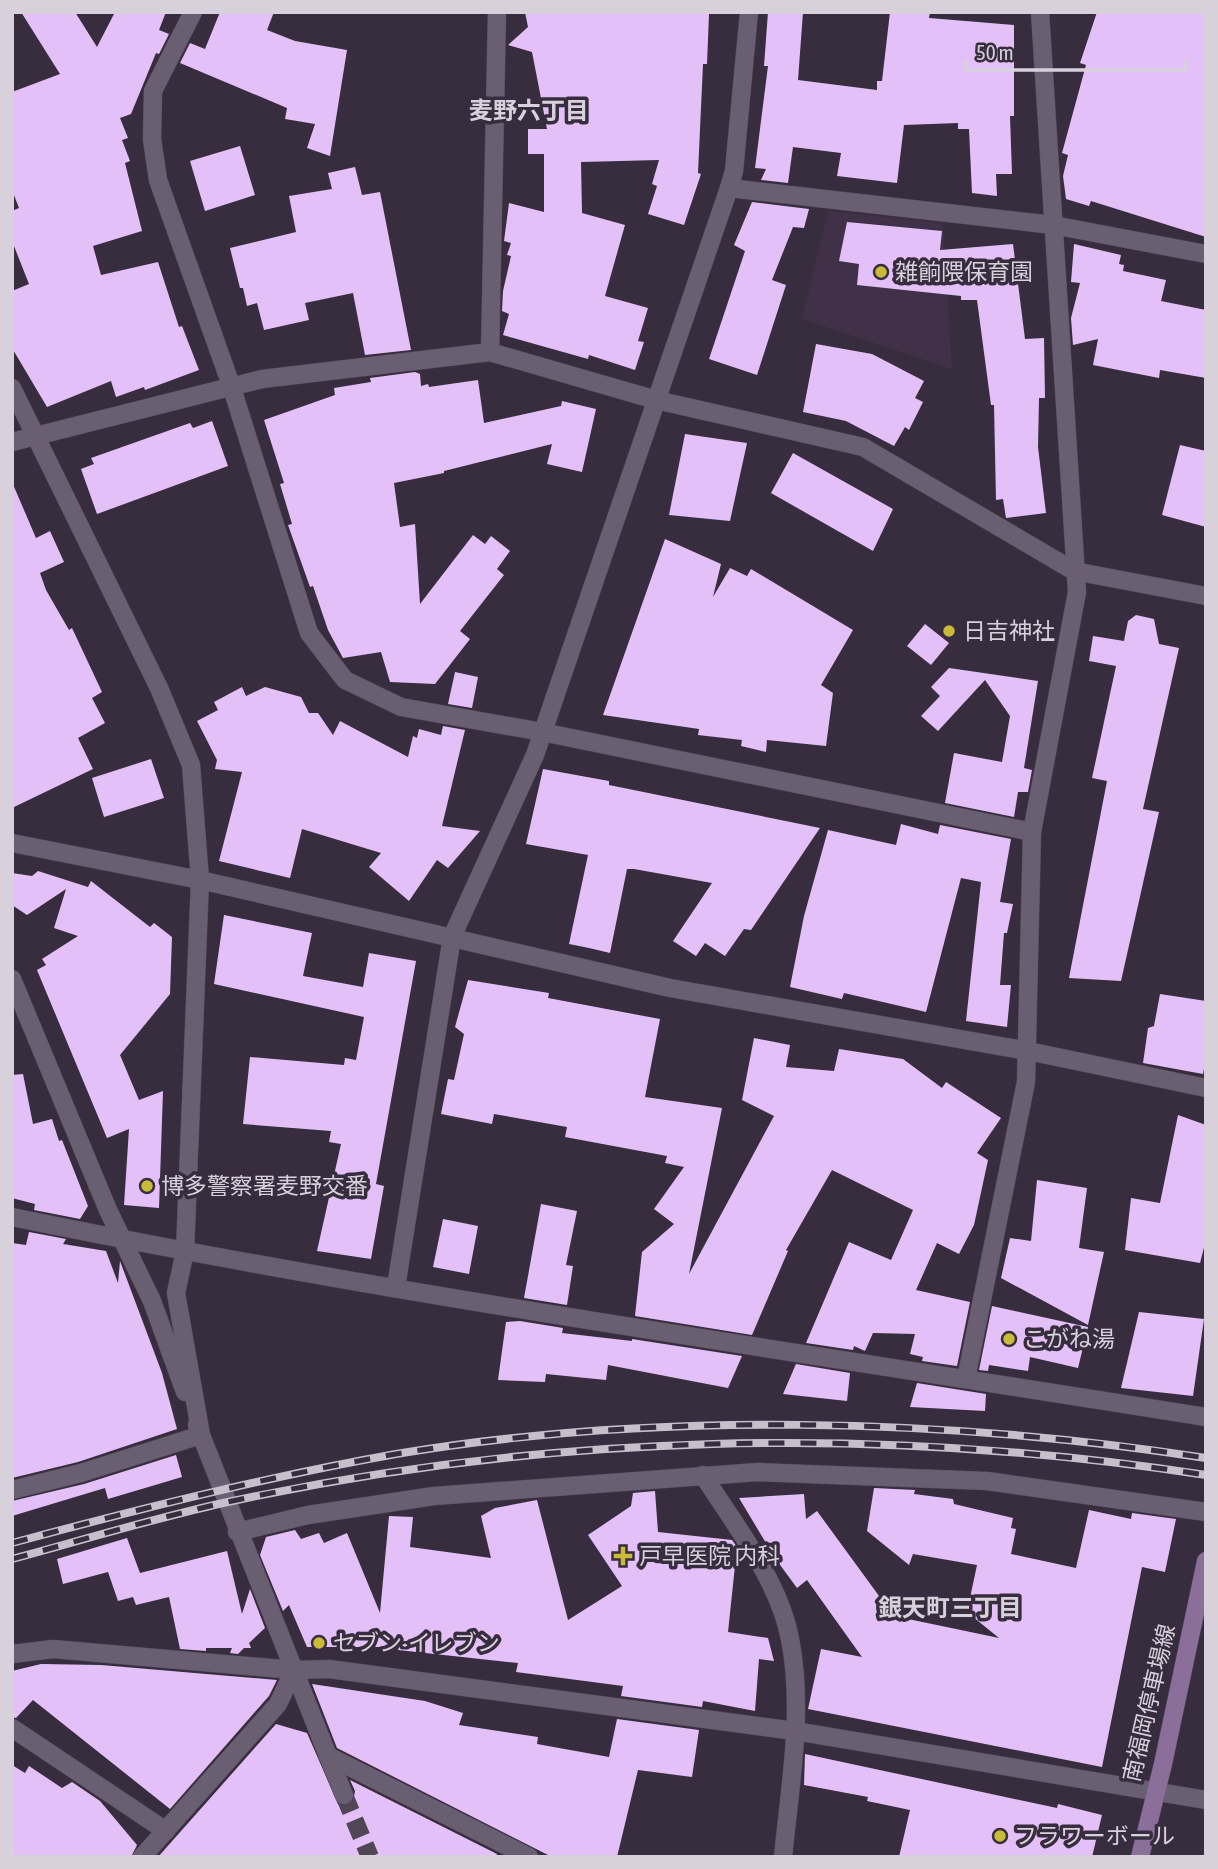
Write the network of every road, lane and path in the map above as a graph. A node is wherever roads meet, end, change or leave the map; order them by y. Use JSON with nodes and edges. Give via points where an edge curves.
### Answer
{"nodes":[{"id":1,"x":193,"y":12,"type":"edge"},
{"id":2,"x":497,"y":12,"type":"edge"},
{"id":3,"x":749,"y":12,"type":"edge"},
{"id":4,"x":1041,"y":12,"type":"edge"},
{"id":5,"x":729,"y":188,"type":"junction"},
{"id":6,"x":1053,"y":225,"type":"junction"},
{"id":7,"x":1206,"y":254,"type":"edge"},
{"id":8,"x":490,"y":352,"type":"junction"},
{"id":9,"x":231,"y":385,"type":"junction"},
{"id":10,"x":12,"y":388,"type":"edge"},
{"id":11,"x":656,"y":400,"type":"junction"},
{"id":12,"x":35,"y":438,"type":"junction"},
{"id":13,"x":12,"y":442,"type":"edge"},
{"id":14,"x":1074,"y":571,"type":"junction"},
{"id":15,"x":1206,"y":596,"type":"edge"},
{"id":16,"x":542,"y":732,"type":"junction"},
{"id":17,"x":1032,"y":832,"type":"junction"},
{"id":18,"x":12,"y":843,"type":"edge"},
{"id":19,"x":200,"y":880,"type":"junction"},
{"id":20,"x":452,"y":937,"type":"junction"},
{"id":21,"x":12,"y":979,"type":"edge"},
{"id":22,"x":1028,"y":1051,"type":"junction"},
{"id":23,"x":1206,"y":1088,"type":"edge"},
{"id":24,"x":12,"y":1217,"type":"edge"},
{"id":25,"x":122,"y":1237,"type":"junction"},
{"id":26,"x":185,"y":1251,"type":"junction"},
{"id":27,"x":396,"y":1287,"type":"junction"},
{"id":28,"x":967,"y":1379,"type":"junction"},
{"id":29,"x":1206,"y":1417,"type":"edge"},
{"id":30,"x":201,"y":1435,"type":"junction"},
{"id":31,"x":703,"y":1475,"type":"junction"},
{"id":32,"x":12,"y":1490,"type":"edge"},
{"id":33,"x":1206,"y":1512,"type":"edge"},
{"id":34,"x":237,"y":1532,"type":"junction"},
{"id":35,"x":1206,"y":1561,"type":"edge"},
{"id":36,"x":12,"y":1654,"type":"edge"},
{"id":37,"x":294,"y":1670,"type":"junction"},
{"id":38,"x":12,"y":1728,"type":"edge"},
{"id":39,"x":795,"y":1731,"type":"junction"},
{"id":40,"x":328,"y":1756,"type":"junction"},
{"id":41,"x":1155,"y":1792,"type":"junction"},
{"id":42,"x":344,"y":1795,"type":"tunnel mouth"},
{"id":43,"x":1206,"y":1800,"type":"edge"},
{"id":44,"x":166,"y":1831,"type":"junction"},
{"id":45,"x":142,"y":1857,"type":"edge"},
{"id":46,"x":529,"y":1857,"type":"edge"},
{"id":47,"x":783,"y":1857,"type":"edge"},
{"id":48,"x":1140,"y":1857,"type":"edge"}],
"edges":[{"from":1,"to":9,"type":"street","via":[[153,91],[152,139],[158,180]]},
{"from":2,"to":8,"type":"street"},
{"from":3,"to":5,"type":"street"},
{"from":4,"to":6,"type":"street"},
{"from":5,"to":6,"type":"street"},
{"from":5,"to":11,"type":"street"},
{"from":6,"to":7,"type":"street"},
{"from":6,"to":14,"type":"street"},
{"from":8,"to":9,"type":"street"},
{"from":8,"to":11,"type":"street"},
{"from":9,"to":12,"type":"street"},
{"from":9,"to":16,"type":"street","via":[[309,633],[345,680],[401,708]]},
{"from":10,"to":12,"type":"street"},
{"from":11,"to":14,"type":"street","via":[[863,447]]},
{"from":11,"to":16,"type":"street"},
{"from":12,"to":13,"type":"street"},
{"from":12,"to":19,"type":"street","via":[[187,751],[195,792]]},
{"from":14,"to":15,"type":"street"},
{"from":14,"to":17,"type":"street","via":[[1077,592]]},
{"from":16,"to":17,"type":"street"},
{"from":16,"to":20,"type":"street"},
{"from":17,"to":22,"type":"street"},
{"from":18,"to":19,"type":"street"},
{"from":19,"to":20,"type":"street"},
{"from":19,"to":26,"type":"street"},
{"from":20,"to":22,"type":"street","via":[[670,988]]},
{"from":20,"to":27,"type":"street"},
{"from":21,"to":25,"type":"street"},
{"from":22,"to":23,"type":"street"},
{"from":22,"to":28,"type":"street","via":[[1026,1082]]},
{"from":24,"to":25,"type":"street"},
{"from":25,"to":26,"type":"street"},
{"from":25,"to":30,"type":"street","via":[[152,1301]]},
{"from":26,"to":27,"type":"street"},
{"from":26,"to":30,"type":"street","via":[[176,1293]]},
{"from":27,"to":28,"type":"street"},
{"from":28,"to":29,"type":"street"},
{"from":30,"to":32,"type":"street"},
{"from":30,"to":34,"type":"street"},
{"from":31,"to":33,"type":"street","via":[[758,1472],[987,1481]]},
{"from":31,"to":34,"type":"street","via":[[434,1496],[308,1515]]},
{"from":31,"to":39,"type":"street","via":[[750,1549],[790,1637]]},
{"from":34,"to":37,"type":"street"},
{"from":35,"to":41,"type":"main road","name":"南福岡停車場線"},
{"from":36,"to":37,"type":"street","via":[[53,1649]]},
{"from":37,"to":39,"type":"street","via":[[329,1669]]},
{"from":37,"to":40,"type":"street"},
{"from":37,"to":44,"type":"street","via":[[278,1704]]},
{"from":38,"to":44,"type":"street"},
{"from":39,"to":41,"type":"street"},
{"from":39,"to":47,"type":"street"},
{"from":40,"to":42,"type":"street"},
{"from":40,"to":46,"type":"street"},
{"from":41,"to":43,"type":"street"},
{"from":41,"to":48,"type":"main road","name":"南福岡停車場線"},
{"from":44,"to":45,"type":"street"}]}
